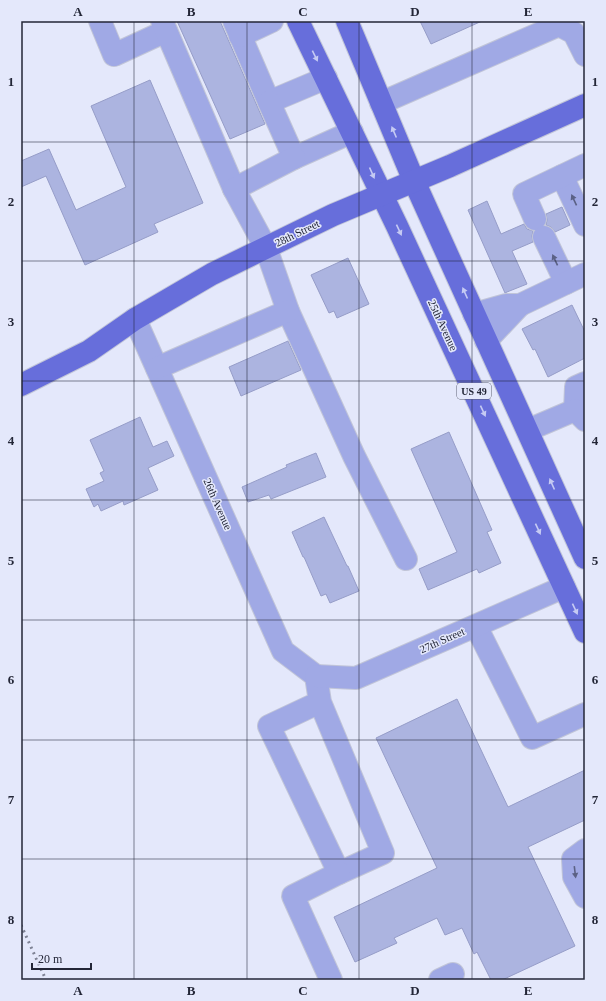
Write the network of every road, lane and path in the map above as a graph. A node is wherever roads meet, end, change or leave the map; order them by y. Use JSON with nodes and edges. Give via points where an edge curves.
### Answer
{"nodes":[{"id":1,"x":100,"y":21,"type":"edge"},
{"id":2,"x":272,"y":21,"type":"edge"},
{"id":3,"x":298,"y":21,"type":"edge"},
{"id":4,"x":347,"y":21,"type":"edge"},
{"id":5,"x":164,"y":26,"type":"edge"},
{"id":6,"x":237,"y":28,"type":"edge"},
{"id":7,"x":585,"y":55,"type":"edge"},
{"id":8,"x":326,"y":78,"type":"junction"},
{"id":9,"x":269,"y":102,"type":"junction"},
{"id":10,"x":381,"y":103,"type":"junction"},
{"id":11,"x":584,"y":110,"type":"edge"},
{"id":12,"x":352,"y":132,"type":"junction"},
{"id":13,"x":294,"y":158,"type":"junction"},
{"id":14,"x":585,"y":165,"type":"edge"},
{"id":15,"x":562,"y":176,"type":"junction"},
{"id":16,"x":414,"y":181,"type":"junction"},
{"id":17,"x":234,"y":189,"type":"junction"},
{"id":18,"x":382,"y":195,"type":"junction"},
{"id":19,"x":585,"y":225,"type":"edge"},
{"id":20,"x":266,"y":248,"type":"junction"},
{"id":21,"x":585,"y":274,"type":"edge"},
{"id":22,"x":566,"y":283,"type":"junction"},
{"id":23,"x":520,"y":305,"type":"junction"},
{"id":24,"x":288,"y":311,"type":"junction"},
{"id":25,"x":474,"y":314,"type":"junction"},
{"id":26,"x":135,"y":320,"type":"junction"},
{"id":27,"x":486,"y":341,"type":"junction"},
{"id":28,"x":157,"y":368,"type":"junction"},
{"id":29,"x":585,"y":383,"type":"edge"},
{"id":30,"x":21,"y":385,"type":"edge"},
{"id":31,"x":580,"y":415,"type":"edge"},
{"id":32,"x":528,"y":430,"type":"junction"},
{"id":33,"x":585,"y":558,"type":"edge"},
{"id":34,"x":406,"y":559,"type":"dead end"},
{"id":35,"x":564,"y":587,"type":"junction"},
{"id":36,"x":476,"y":626,"type":"junction"},
{"id":37,"x":585,"y":632,"type":"edge"},
{"id":38,"x":316,"y":676,"type":"junction"},
{"id":39,"x":320,"y":702,"type":"junction"},
{"id":40,"x":585,"y":714,"type":"edge"},
{"id":41,"x":585,"y":850,"type":"edge"},
{"id":42,"x":339,"y":873,"type":"junction"},
{"id":43,"x":585,"y":897,"type":"edge"},
{"id":44,"x":331,"y":980,"type":"edge"}],
"edges":[{"from":1,"to":5,"type":"street","via":[[114,55]]},
{"from":2,"to":6,"type":"street"},
{"from":3,"to":8,"type":"main road","name":"25th Avenue","number":"US 49","one_way":true},
{"from":4,"to":10,"type":"main road","number":"US 49"},
{"from":5,"to":17,"type":"street"},
{"from":6,"to":9,"type":"street"},
{"from":7,"to":10,"type":"street","via":[[574,33],[559,25]]},
{"from":8,"to":9,"type":"street"},
{"from":8,"to":12,"type":"main road","name":"25th Avenue","number":"US 49"},
{"from":9,"to":13,"type":"street"},
{"from":16,"to":10,"type":"main road","number":"US 49","one_way":true},
{"from":11,"to":16,"type":"main road","name":"28th Street"},
{"from":12,"to":13,"type":"street"},
{"from":12,"to":18,"type":"main road","name":"25th Avenue","number":"US 49","one_way":true},
{"from":13,"to":17,"type":"street"},
{"from":14,"to":15,"type":"street"},
{"from":19,"to":15,"type":"street","one_way":true},
{"from":22,"to":15,"type":"street","one_way":true,"via":[[524,194]]},
{"from":16,"to":18,"type":"main road","name":"28th Street"},
{"from":25,"to":16,"type":"main road","number":"US 49","one_way":true},
{"from":17,"to":20,"type":"street"},
{"from":18,"to":20,"type":"main road","name":"28th Street","via":[[333,215]]},
{"from":18,"to":35,"type":"main road","name":"25th Avenue","number":"US 49","one_way":true},
{"from":20,"to":24,"type":"street"},
{"from":20,"to":26,"type":"main road","name":"28th Street","via":[[212,274]]},
{"from":21,"to":22,"type":"street"},
{"from":22,"to":23,"type":"street"},
{"from":23,"to":25,"type":"street","via":[[506,305]]},
{"from":23,"to":27,"type":"street"},
{"from":24,"to":28,"type":"street"},
{"from":24,"to":34,"type":"street","via":[[354,456]]},
{"from":25,"to":27,"type":"main road","number":"US 49"},
{"from":26,"to":28,"type":"street","name":"26th Avenue"},
{"from":26,"to":30,"type":"main road","name":"28th Street","via":[[89,351]]},
{"from":27,"to":32,"type":"main road","number":"US 49"},
{"from":28,"to":38,"type":"street","name":"26th Avenue","via":[[283,651]]},
{"from":29,"to":31,"type":"street","via":[[576,387]]},
{"from":31,"to":32,"type":"street"},
{"from":33,"to":32,"type":"main road","number":"US 49","one_way":true},
{"from":35,"to":36,"type":"street","name":"27th Street"},
{"from":35,"to":37,"type":"main road","name":"25th Avenue","number":"US 49","one_way":true},
{"from":36,"to":38,"type":"street","name":"27th Street","via":[[356,678]]},
{"from":36,"to":40,"type":"street","via":[[532,738]]},
{"from":38,"to":39,"type":"street"},
{"from":39,"to":42,"type":"street","via":[[383,853]]},
{"from":39,"to":42,"type":"street","via":[[269,726]]},
{"from":41,"to":43,"type":"street","one_way":true,"via":[[573,859],[574,877]]},
{"from":42,"to":44,"type":"street","via":[[293,896]]}]}
